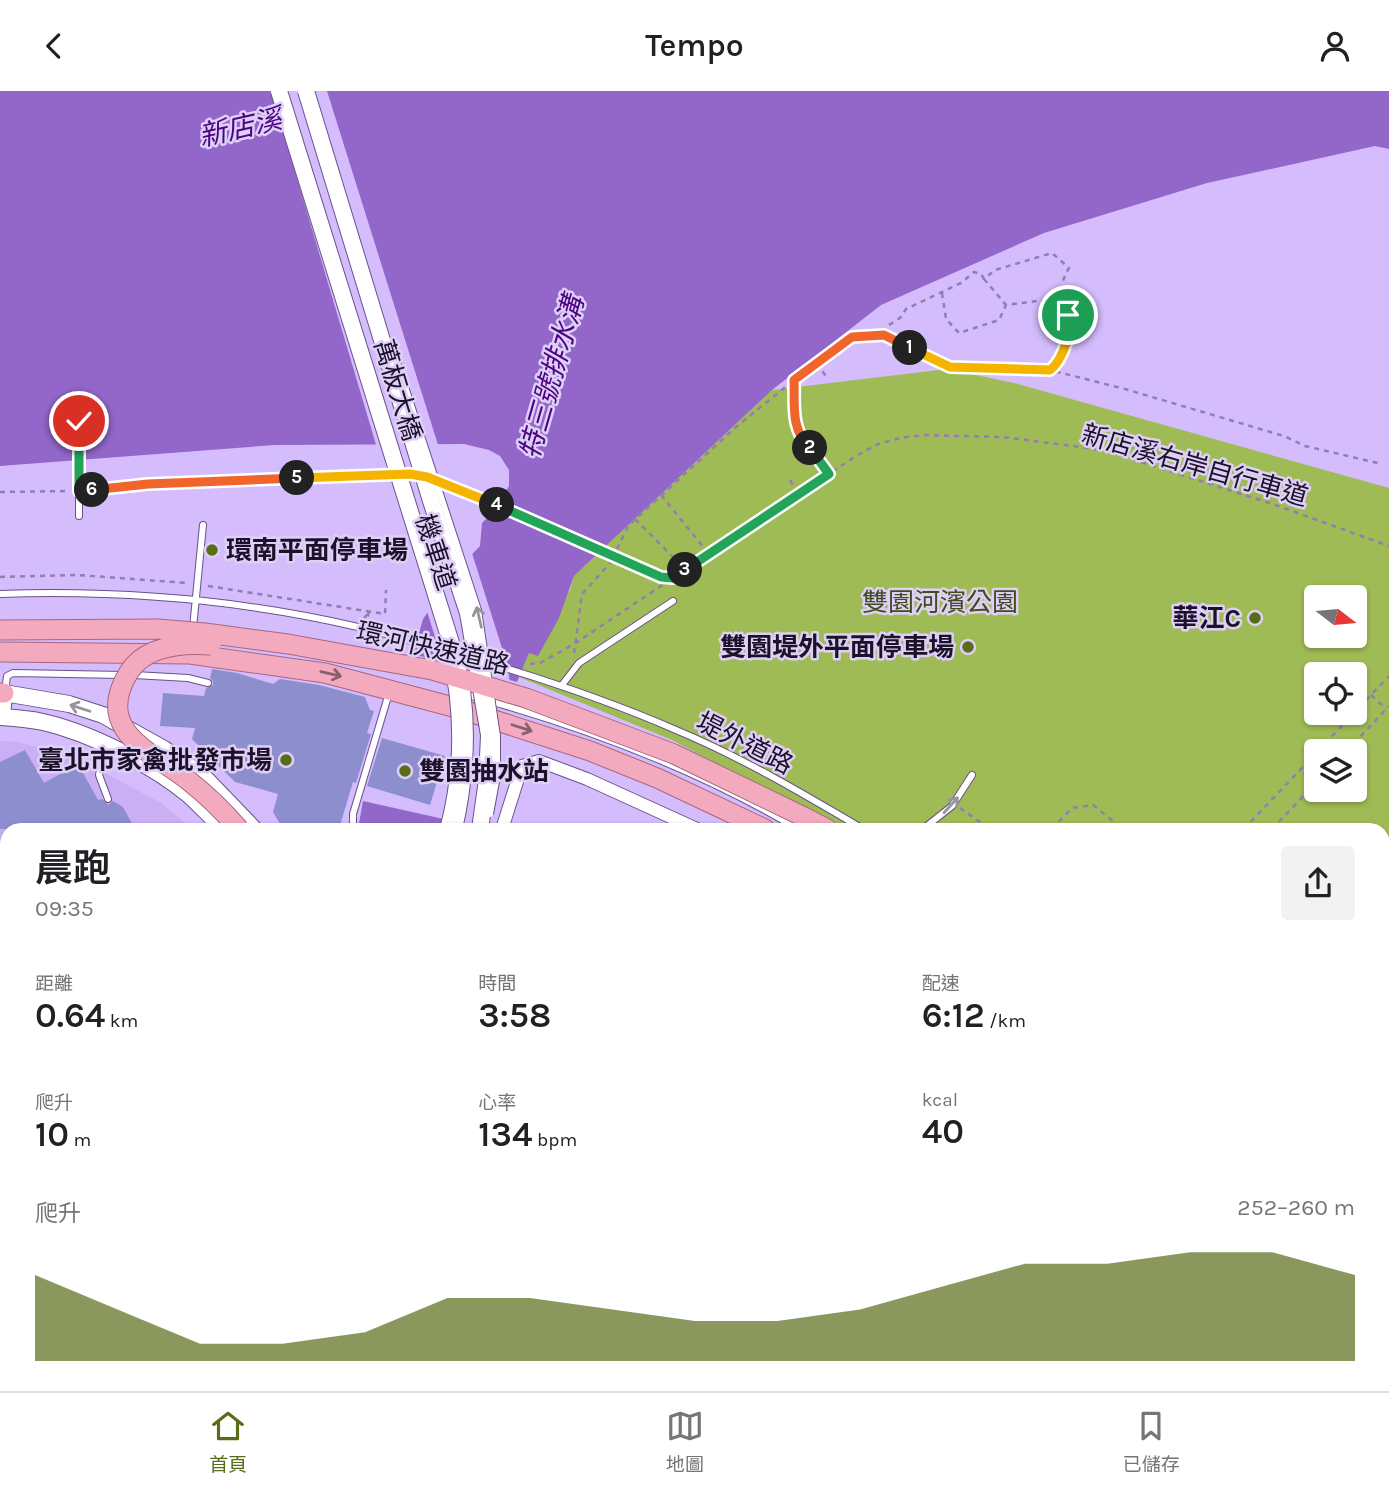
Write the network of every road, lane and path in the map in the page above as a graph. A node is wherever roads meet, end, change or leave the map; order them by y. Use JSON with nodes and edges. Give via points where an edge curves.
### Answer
{"nodes":[{"id":1,"x":273,"y":91,"type":"edge"},
{"id":2,"x":279,"y":91,"type":"edge"},
{"id":3,"x":306,"y":91,"type":"edge"},
{"id":4,"x":312,"y":91,"type":"edge"},
{"id":5,"x":984,"y":279,"type":"junction"},
{"id":6,"x":942,"y":293,"type":"junction"},
{"id":7,"x":1061,"y":298,"type":"junction"},
{"id":8,"x":1006,"y":305,"type":"junction"},
{"id":9,"x":884,"y":335,"type":"junction"},
{"id":10,"x":817,"y":363,"type":"junction"},
{"id":11,"x":1050,"y":370,"type":"junction"},
{"id":12,"x":827,"y":378,"type":"dead end"},
{"id":13,"x":794,"y":380,"type":"junction"},
{"id":14,"x":79,"y":421,"type":"dead end"},
{"id":15,"x":1382,"y":464,"type":"dead end"},
{"id":16,"x":829,"y":474,"type":"junction"},
{"id":17,"x":382,"y":475,"type":"dead end"},
{"id":18,"x":790,"y":480,"type":"dead end"},
{"id":19,"x":446,"y":484,"type":"dead end"},
{"id":20,"x":79,"y":491,"type":"junction"},
{"id":21,"x":0,"y":492,"type":"edge"},
{"id":22,"x":799,"y":494,"type":"junction"},
{"id":23,"x":661,"y":495,"type":"junction"},
{"id":24,"x":79,"y":516,"type":"dead end"},
{"id":25,"x":635,"y":519,"type":"junction"},
{"id":26,"x":202,"y":525,"type":"dead end"},
{"id":27,"x":1389,"y":546,"type":"edge"},
{"id":28,"x":617,"y":549,"type":"dead end"},
{"id":29,"x":709,"y":554,"type":"junction"},
{"id":30,"x":611,"y":562,"type":"dead end"},
{"id":31,"x":685,"y":570,"type":"junction"},
{"id":32,"x":0,"y":577,"type":"edge"},
{"id":33,"x":673,"y":578,"type":"junction"},
{"id":34,"x":197,"y":584,"type":"junction"},
{"id":35,"x":386,"y":590,"type":"dead end"},
{"id":36,"x":0,"y":594,"type":"edge"},
{"id":37,"x":195,"y":601,"type":"junction"},
{"id":38,"x":673,"y":601,"type":"dead end"},
{"id":39,"x":4,"y":629,"type":"edge"},
{"id":40,"x":191,"y":645,"type":"junction"},
{"id":41,"x":574,"y":645,"type":"junction"},
{"id":42,"x":0,"y":652,"type":"edge"},
{"id":43,"x":383,"y":660,"type":"junction"},
{"id":44,"x":579,"y":663,"type":"junction"},
{"id":45,"x":526,"y":665,"type":"dead end"},
{"id":46,"x":1389,"y":676,"type":"edge"},
{"id":47,"x":208,"y":683,"type":"dead end"},
{"id":48,"x":562,"y":685,"type":"junction"},
{"id":49,"x":390,"y":689,"type":"junction"},
{"id":50,"x":2,"y":693,"type":"edge"},
{"id":51,"x":1371,"y":695,"type":"junction"},
{"id":52,"x":463,"y":701,"type":"junction"},
{"id":53,"x":1388,"y":708,"type":"edge"},
{"id":54,"x":1,"y":717,"type":"edge"},
{"id":55,"x":1329,"y":739,"type":"edge"},
{"id":56,"x":1358,"y":739,"type":"edge"},
{"id":57,"x":106,"y":745,"type":"junction"},
{"id":58,"x":1304,"y":766,"type":"edge"},
{"id":59,"x":972,"y":775,"type":"dead end"},
{"id":60,"x":203,"y":776,"type":"junction"},
{"id":61,"x":188,"y":795,"type":"junction"},
{"id":62,"x":1304,"y":796,"type":"edge"},
{"id":63,"x":108,"y":799,"type":"dead end"},
{"id":64,"x":952,"y":815,"type":"dead end"},
{"id":65,"x":218,"y":823,"type":"edge"},
{"id":66,"x":233,"y":823,"type":"edge"},
{"id":67,"x":248,"y":823,"type":"edge"},
{"id":68,"x":353,"y":823,"type":"edge"},
{"id":69,"x":445,"y":823,"type":"edge"},
{"id":70,"x":455,"y":823,"type":"edge"},
{"id":71,"x":482,"y":823,"type":"edge"},
{"id":72,"x":488,"y":823,"type":"edge"},
{"id":73,"x":504,"y":823,"type":"edge"},
{"id":74,"x":684,"y":823,"type":"edge"},
{"id":75,"x":752,"y":823,"type":"edge"},
{"id":76,"x":786,"y":823,"type":"edge"},
{"id":77,"x":815,"y":823,"type":"edge"},
{"id":78,"x":853,"y":823,"type":"edge"},
{"id":79,"x":931,"y":823,"type":"edge"},
{"id":80,"x":981,"y":823,"type":"edge"},
{"id":81,"x":1058,"y":823,"type":"edge"},
{"id":82,"x":1116,"y":823,"type":"edge"},
{"id":83,"x":1250,"y":823,"type":"edge"},
{"id":84,"x":1278,"y":823,"type":"edge"}],
"edges":[{"from":1,"to":69,"type":"lane","name":"機車道","bridge":true,"via":[[442,634],[455,692],[455,768]]},
{"from":2,"to":70,"type":"street","name":"萬板大橋","bridge":true,"via":[[454,654],[462,689],[464,768]]},
{"from":3,"to":71,"type":"street","name":"萬板大橋","bridge":true,"via":[[468,613],[489,736]]},
{"from":72,"to":4,"type":"lane","name":"機車道","one_way":true,"bridge":true,"via":[[497,776],[497,736],[478,610]]},
{"from":5,"to":6,"type":"path","via":[[974,272]]},
{"from":5,"to":7,"type":"path","via":[[995,270],[1052,253],[1069,268]]},
{"from":5,"to":8,"type":"path"},
{"from":6,"to":8,"type":"path","via":[[946,319],[959,333],[999,320]]},
{"from":6,"to":9,"type":"path","via":[[906,309]]},
{"from":7,"to":8,"type":"path"},
{"from":7,"to":11,"type":"path","via":[[1070,328],[1057,364]]},
{"from":9,"to":10,"type":"path","via":[[852,337]]},
{"from":9,"to":11,"type":"path","via":[[950,367]]},
{"from":10,"to":12,"type":"path"},
{"from":10,"to":13,"type":"path"},
{"from":11,"to":15,"type":"path","via":[[1284,436],[1305,446]]},
{"from":13,"to":16,"type":"path","via":[[793,414],[803,441]]},
{"from":13,"to":23,"type":"path"},
{"from":14,"to":20,"type":"lane"},
{"from":16,"to":22,"type":"path","name":"新店溪右岸自行車道"},
{"from":16,"to":27,"type":"path","name":"新店溪右岸自行車道","via":[[878,444],[900,438],[1003,437],[1109,452]]},
{"from":17,"to":20,"type":"path"},
{"from":18,"to":22,"type":"path"},
{"from":19,"to":33,"type":"path","via":[[661,577]]},
{"from":20,"to":21,"type":"path"},
{"from":20,"to":24,"type":"lane"},
{"from":22,"to":29,"type":"path","name":"新店溪右岸自行車道"},
{"from":23,"to":25,"type":"path"},
{"from":23,"to":29,"type":"path"},
{"from":25,"to":28,"type":"path"},
{"from":25,"to":31,"type":"path"},
{"from":26,"to":34,"type":"lane"},
{"from":29,"to":31,"type":"path","name":"新店溪右岸自行車道"},
{"from":30,"to":41,"type":"path","via":[[582,594]]},
{"from":31,"to":33,"type":"path","name":"新店溪右岸自行車道"},
{"from":32,"to":34,"type":"path","via":[[78,575]]},
{"from":33,"to":41,"type":"path","name":"新店溪右岸自行車道"},
{"from":34,"to":35,"type":"path","via":[[385,614]]},
{"from":34,"to":37,"type":"lane"},
{"from":36,"to":37,"type":"lane","name":"堤外道路","via":[[105,594]]},
{"from":37,"to":40,"type":"lane"},
{"from":37,"to":48,"type":"lane","name":"堤外道路","bridge":true,"via":[[357,627]]},
{"from":38,"to":44,"type":"lane"},
{"from":39,"to":40,"type":"lane","via":[[18,623],[112,622]]},
{"from":39,"to":43,"type":"highway","name":"環河快速道路","bridge":true,"via":[[158,629]]},
{"from":40,"to":42,"type":"highway","name":"環河快速道路"},
{"from":40,"to":49,"type":"highway","name":"環河快速道路","one_way":true},
{"from":41,"to":44,"type":"path"},
{"from":41,"to":45,"type":"path","name":"新店溪右岸自行車道","via":[[540,663]]},
{"from":43,"to":66,"type":"highway","bridge":true,"via":[[204,645],[170,646],[143,656],[132,666],[120,694],[120,717],[126,731],[134,743],[207,796]]},
{"from":43,"to":77,"type":"highway","name":"環河快速道路","bridge":true,"via":[[526,698],[649,745]]},
{"from":44,"to":48,"type":"lane"},
{"from":46,"to":51,"type":"path"},
{"from":47,"to":50,"type":"lane","via":[[171,676],[13,673],[7,676]]},
{"from":48,"to":78,"type":"lane","name":"堤外道路","via":[[678,730]]},
{"from":49,"to":52,"type":"highway","name":"環河快速道路"},
{"from":49,"to":68,"type":"lane"},
{"from":50,"to":54,"type":"street"},
{"from":60,"to":50,"type":"street","one_way":true,"via":[[103,715],[69,704]]},
{"from":51,"to":53,"type":"path"},
{"from":51,"to":55,"type":"path"},
{"from":52,"to":75,"type":"highway","name":"環河快速道路","one_way":true,"bridge":true,"via":[[669,783]]},
{"from":52,"to":76,"type":"lane","via":[[522,709],[674,768]]},
{"from":53,"to":56,"type":"path"},
{"from":54,"to":57,"type":"street","via":[[42,722]]},
{"from":57,"to":61,"type":"street"},
{"from":57,"to":63,"type":"lane","via":[[99,775]]},
{"from":58,"to":83,"type":"path"},
{"from":79,"to":59,"type":"lane","one_way":true,"via":[[952,806]]},
{"from":60,"to":61,"type":"street"},
{"from":60,"to":67,"type":"street"},
{"from":61,"to":65,"type":"street"},
{"from":62,"to":84,"type":"path"},
{"from":64,"to":80,"type":"path","via":[[960,808]]},
{"from":73,"to":74,"type":"street","via":[[522,766],[539,761]]},
{"from":81,"to":82,"type":"path","via":[[1072,808],[1093,805]]}]}
